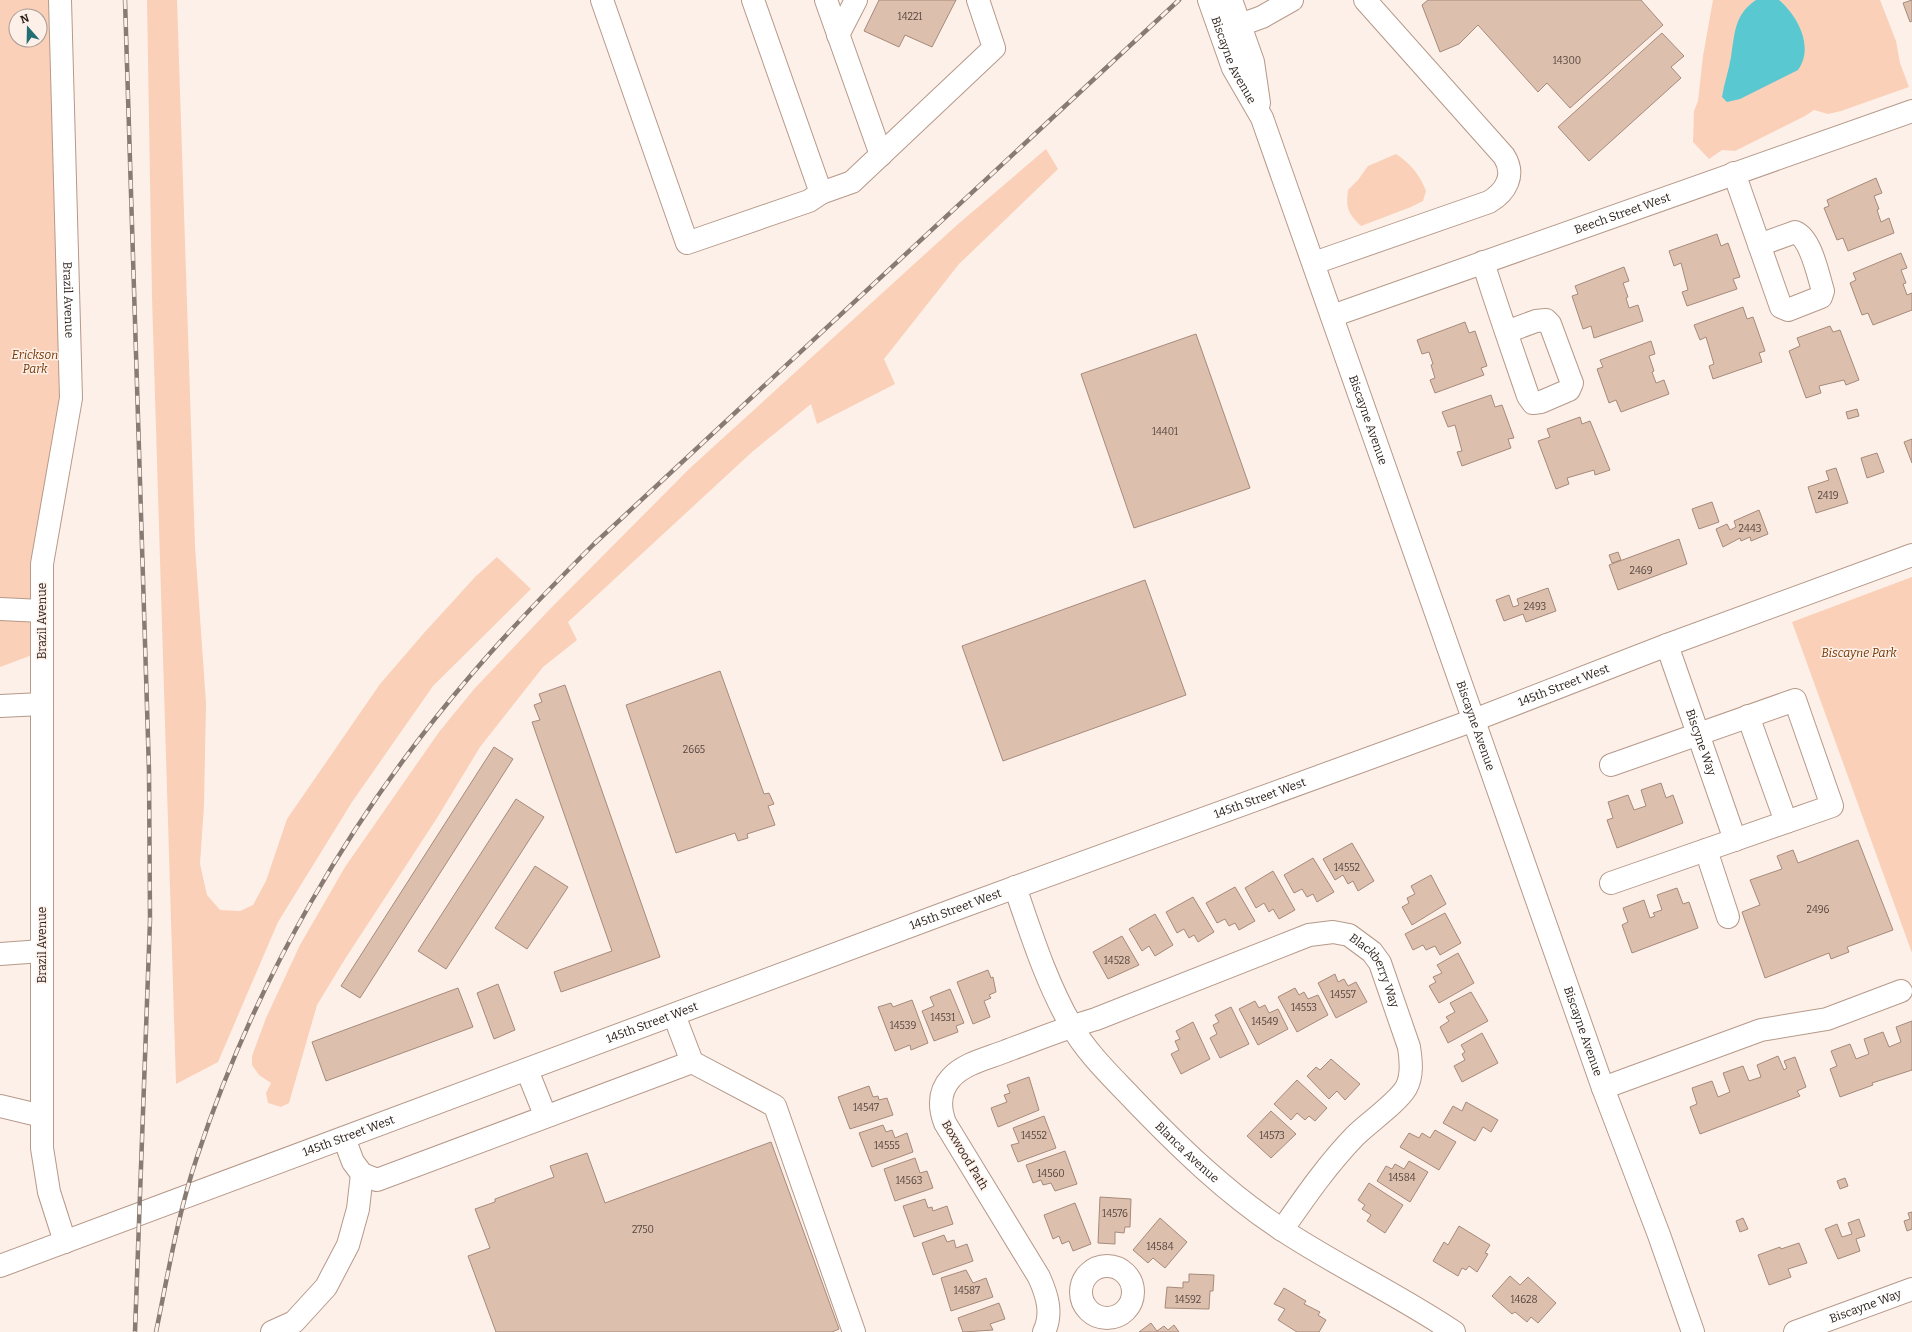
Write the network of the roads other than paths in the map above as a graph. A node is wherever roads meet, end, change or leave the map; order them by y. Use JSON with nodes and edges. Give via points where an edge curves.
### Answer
{"nodes":[{"id":1,"x":60,"y":0,"type":"edge"},
{"id":2,"x":602,"y":0,"type":"edge"},
{"id":3,"x":753,"y":0,"type":"edge"},
{"id":4,"x":826,"y":0,"type":"edge"},
{"id":5,"x":856,"y":0,"type":"edge"},
{"id":6,"x":978,"y":0,"type":"edge"},
{"id":7,"x":1209,"y":0,"type":"edge"},
{"id":8,"x":1231,"y":0,"type":"edge"},
{"id":9,"x":1292,"y":0,"type":"edge"},
{"id":10,"x":1365,"y":0,"type":"edge"},
{"id":11,"x":1240,"y":25,"type":"junction"},
{"id":12,"x":838,"y":35,"type":"junction"},
{"id":13,"x":1912,"y":111,"type":"edge"},
{"id":14,"x":1262,"y":118,"type":"junction"},
{"id":15,"x":881,"y":155,"type":"junction"},
{"id":16,"x":1734,"y":173,"type":"junction"},
{"id":17,"x":821,"y":193,"type":"junction"},
{"id":18,"x":1759,"y":245,"type":"dead end"},
{"id":19,"x":1483,"y":262,"type":"junction"},
{"id":20,"x":1314,"y":263,"type":"junction"},
{"id":21,"x":1332,"y":316,"type":"junction"},
{"id":22,"x":1506,"y":332,"type":"dead end"},
{"id":23,"x":1912,"y":556,"type":"edge"},
{"id":24,"x":0,"y":609,"type":"edge"},
{"id":25,"x":42,"y":611,"type":"junction"},
{"id":26,"x":1667,"y":645,"type":"junction"},
{"id":27,"x":42,"y":704,"type":"junction"},
{"id":28,"x":0,"y":706,"type":"edge"},
{"id":29,"x":1748,"y":716,"type":"junction"},
{"id":30,"x":1474,"y":720,"type":"junction"},
{"id":31,"x":1698,"y":734,"type":"junction"},
{"id":32,"x":1611,"y":765,"type":"dead end"},
{"id":33,"x":1786,"y":822,"type":"junction"},
{"id":34,"x":1735,"y":840,"type":"junction"},
{"id":35,"x":1706,"y":850,"type":"junction"},
{"id":36,"x":1611,"y":883,"type":"dead end"},
{"id":37,"x":1015,"y":887,"type":"junction"},
{"id":38,"x":1728,"y":916,"type":"dead end"},
{"id":39,"x":42,"y":951,"type":"junction"},
{"id":40,"x":0,"y":954,"type":"edge"},
{"id":41,"x":1901,"y":992,"type":"dead end"},
{"id":42,"x":674,"y":1014,"type":"junction"},
{"id":43,"x":1071,"y":1026,"type":"junction"},
{"id":44,"x":692,"y":1062,"type":"junction"},
{"id":45,"x":527,"y":1070,"type":"junction"},
{"id":46,"x":1603,"y":1088,"type":"junction"},
{"id":47,"x":0,"y":1106,"type":"edge"},
{"id":48,"x":42,"y":1116,"type":"junction"},
{"id":49,"x":545,"y":1116,"type":"junction"},
{"id":50,"x":344,"y":1138,"type":"junction"},
{"id":51,"x":362,"y":1174,"type":"junction"},
{"id":52,"x":1282,"y":1230,"type":"junction"},
{"id":53,"x":65,"y":1242,"type":"junction"},
{"id":54,"x":0,"y":1266,"type":"edge"},
{"id":55,"x":1912,"y":1289,"type":"edge"},
{"id":56,"x":1080,"y":1295,"type":"dead end"},
{"id":57,"x":1048,"y":1302,"type":"junction"},
{"id":58,"x":297,"y":1327,"type":"edge"},
{"id":59,"x":272,"y":1332,"type":"edge"},
{"id":60,"x":854,"y":1332,"type":"edge"},
{"id":61,"x":1044,"y":1332,"type":"edge"},
{"id":62,"x":1454,"y":1332,"type":"edge"},
{"id":63,"x":1693,"y":1332,"type":"edge"},
{"id":64,"x":1795,"y":1332,"type":"edge"}],
"edges":[{"from":1,"to":25,"type":"street","name":"Brazil Avenue","via":[[71,398],[42,564]]},
{"from":2,"to":17,"type":"street","via":[[687,243],[810,201]]},
{"from":3,"to":17,"type":"street"},
{"from":4,"to":12,"type":"street"},
{"from":5,"to":12,"type":"street"},
{"from":6,"to":15,"type":"street","via":[[994,48]]},
{"from":7,"to":14,"type":"street","name":"Biscayne Avenue","via":[[1233,68]]},
{"from":8,"to":11,"type":"street","name":"Biscayne Avenue"},
{"from":9,"to":11,"type":"street","via":[[1280,8]]},
{"from":10,"to":20,"type":"street","via":[[1504,156],[1509,167],[1509,180],[1505,190],[1489,202]]},
{"from":11,"to":14,"type":"street","name":"Biscayne Avenue","via":[[1252,62]]},
{"from":12,"to":15,"type":"street"},
{"from":13,"to":16,"type":"street","name":"Beech Street West"},
{"from":14,"to":20,"type":"street","name":"Biscayne Avenue"},
{"from":15,"to":17,"type":"street","via":[[852,182]]},
{"from":16,"to":18,"type":"street"},
{"from":16,"to":19,"type":"street","name":"Beech Street West"},
{"from":19,"to":21,"type":"street","name":"Beech Street West"},
{"from":19,"to":22,"type":"street"},
{"from":20,"to":21,"type":"street","name":"Biscayne Avenue"},
{"from":21,"to":30,"type":"street","name":"Biscayne Avenue"},
{"from":23,"to":26,"type":"street","name":"145th Street West"},
{"from":24,"to":25,"type":"street"},
{"from":25,"to":27,"type":"street","name":"Brazil Avenue"},
{"from":26,"to":30,"type":"street","name":"145th Street West"},
{"from":26,"to":31,"type":"street","name":"Biscyne Way"},
{"from":27,"to":28,"type":"street"},
{"from":27,"to":39,"type":"street","name":"Brazil Avenue"},
{"from":29,"to":31,"type":"street"},
{"from":29,"to":33,"type":"street"},
{"from":29,"to":33,"type":"street","via":[[1795,700],[1832,806]]},
{"from":30,"to":37,"type":"street","name":"145th Street West"},
{"from":30,"to":46,"type":"street","name":"Biscayne Avenue"},
{"from":31,"to":32,"type":"street"},
{"from":31,"to":34,"type":"street","name":"Biscyne Way"},
{"from":33,"to":34,"type":"street"},
{"from":34,"to":35,"type":"street"},
{"from":35,"to":36,"type":"street"},
{"from":35,"to":38,"type":"street"},
{"from":37,"to":42,"type":"street","name":"145th Street West"},
{"from":37,"to":43,"type":"street","name":"Blanca Avenue","via":[[1056,997]]},
{"from":39,"to":40,"type":"street"},
{"from":39,"to":48,"type":"street","name":"Brazil Avenue"},
{"from":41,"to":46,"type":"street","via":[[1827,1019],[1761,1030]]},
{"from":42,"to":44,"type":"street"},
{"from":42,"to":45,"type":"street","name":"145th Street West"},
{"from":43,"to":52,"type":"street","name":"Blanca Avenue","via":[[1090,1053],[1157,1124],[1216,1180]]},
{"from":43,"to":52,"type":"street","name":"Blackberry Way","via":[[1096,1019],[1309,935],[1322,932],[1349,935],[1372,952],[1380,963],[1409,1047],[1411,1075],[1406,1088],[1399,1096],[1334,1158]]},
{"from":43,"to":57,"type":"street","name":"Boxwood Path","via":[[967,1066],[951,1078],[941,1094],[945,1123],[1039,1277]]},
{"from":44,"to":49,"type":"street"},
{"from":44,"to":60,"type":"street","via":[[775,1106]]},
{"from":45,"to":49,"type":"street"},
{"from":45,"to":50,"type":"street","name":"145th Street West"},
{"from":46,"to":63,"type":"street","name":"Biscayne Avenue"},
{"from":47,"to":48,"type":"street"},
{"from":48,"to":53,"type":"street","name":"Brazil Avenue","via":[[42,1148],[48,1185]]},
{"from":49,"to":51,"type":"street","via":[[377,1180]]},
{"from":50,"to":51,"type":"street","via":[[353,1162]]},
{"from":50,"to":53,"type":"street","name":"145th Street West"},
{"from":51,"to":58,"type":"street","via":[[358,1209],[348,1245],[326,1287]]},
{"from":52,"to":62,"type":"street","name":"Blanca Avenue"},
{"from":53,"to":54,"type":"street","name":"145th Street West"},
{"from":55,"to":64,"type":"street","name":"Biscayne Way"},
{"from":56,"to":57,"type":"street"},
{"from":57,"to":61,"type":"street","name":"Boxwood Path","via":[[1049,1317]]},
{"from":58,"to":59,"type":"street"}]}
